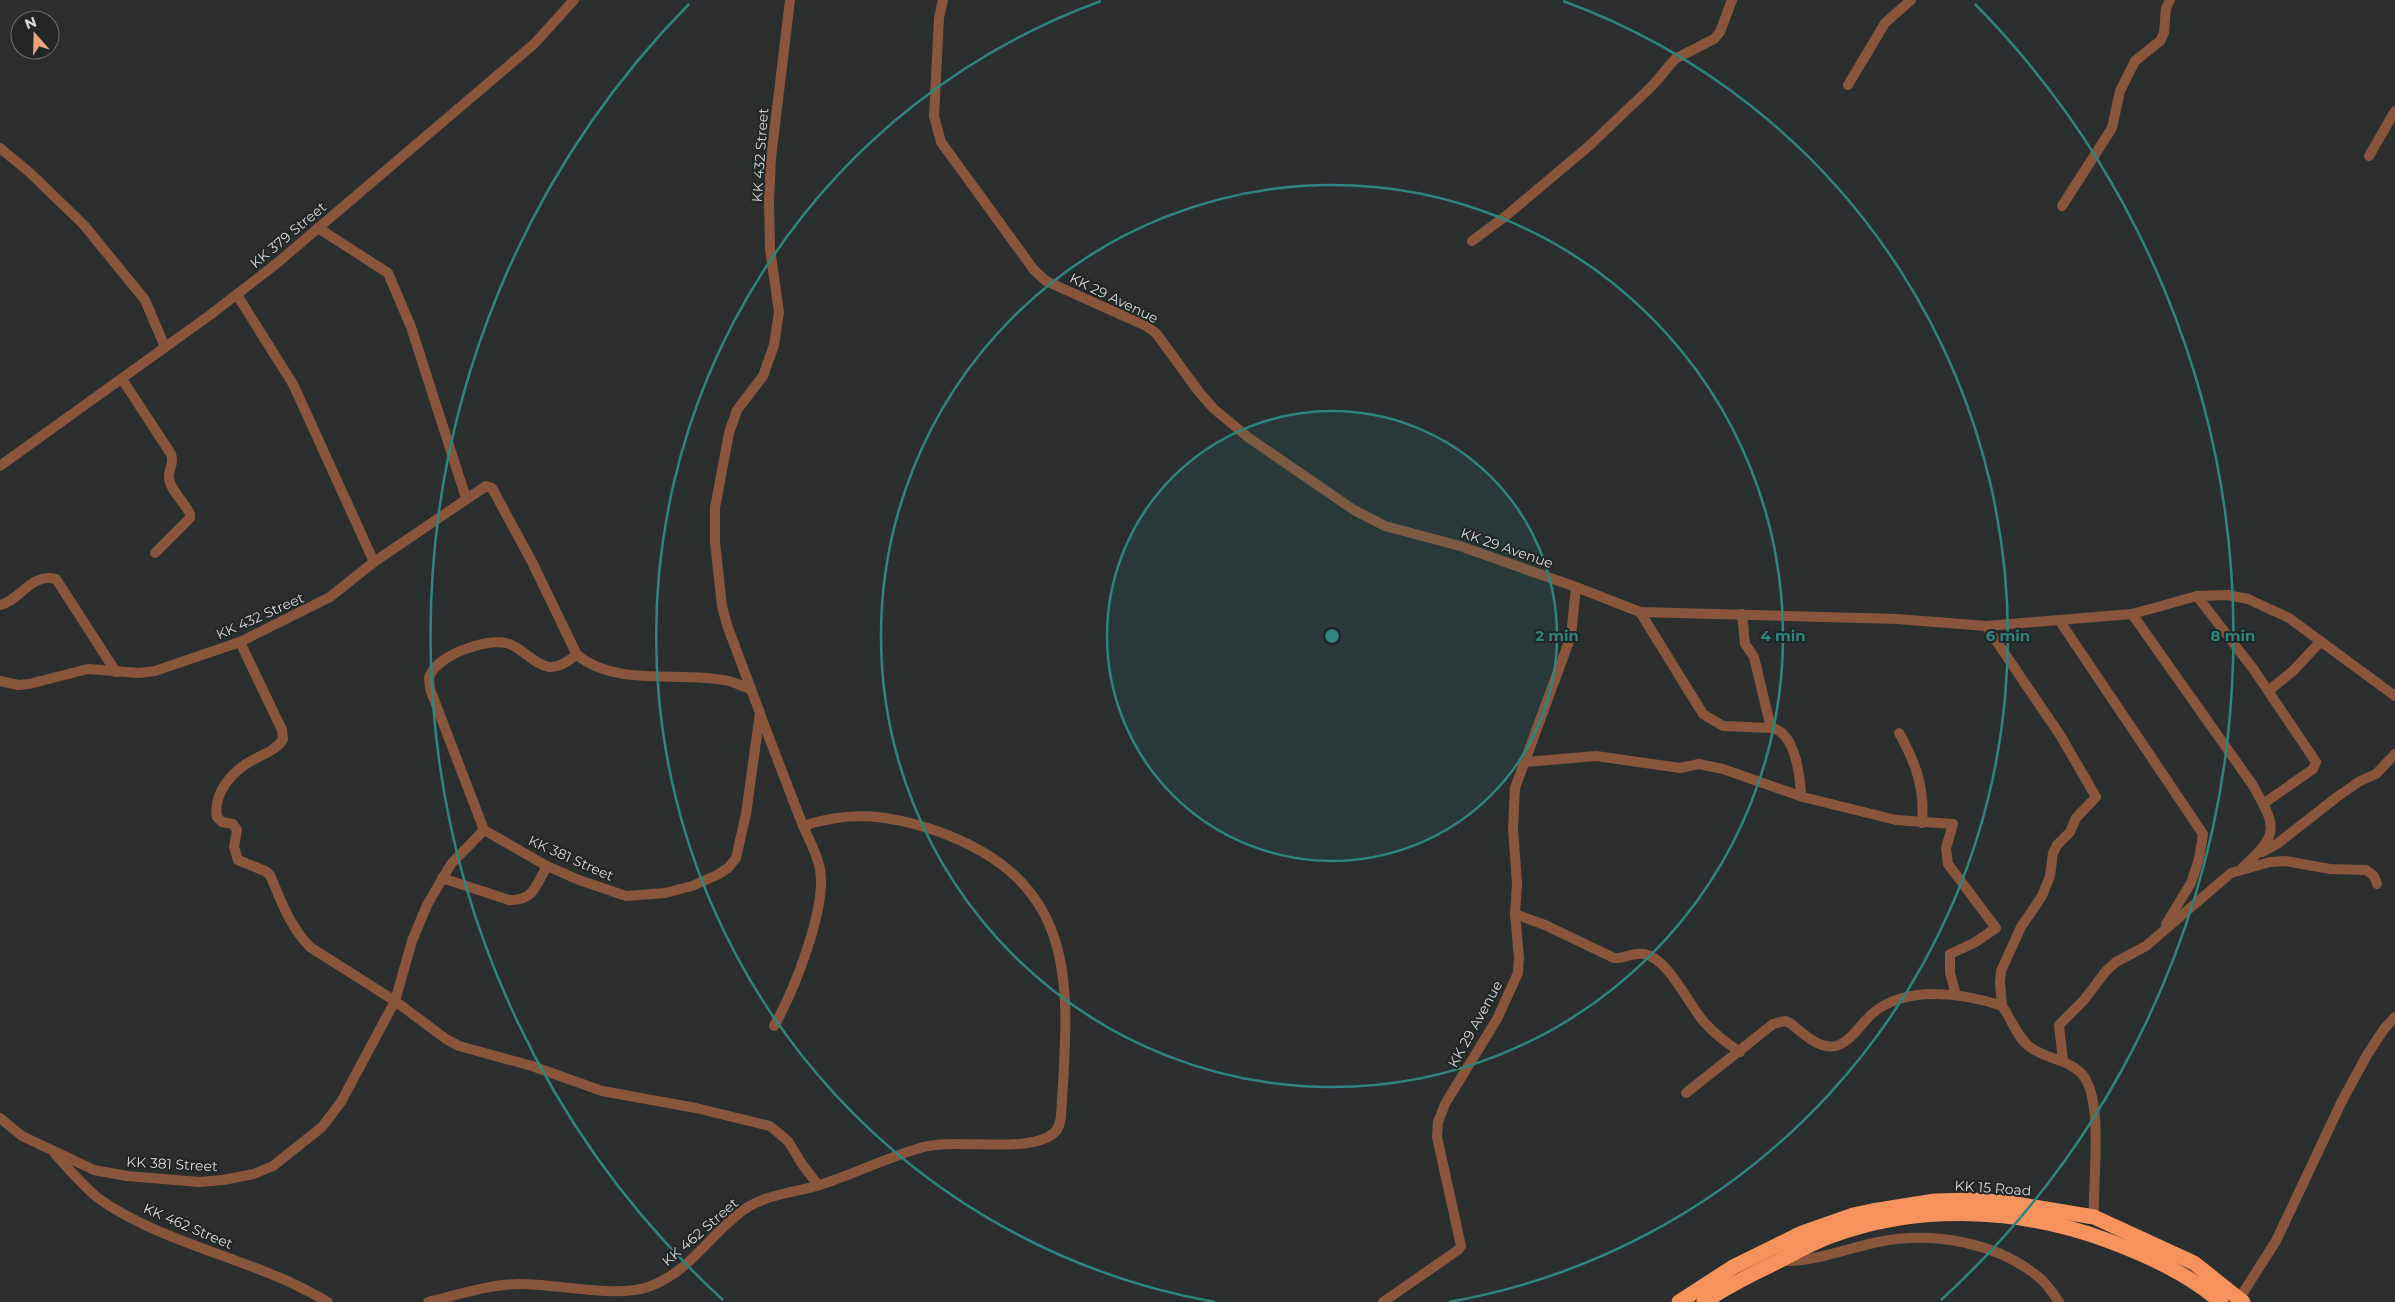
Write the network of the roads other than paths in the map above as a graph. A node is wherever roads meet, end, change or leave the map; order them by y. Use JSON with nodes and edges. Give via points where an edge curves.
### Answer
{"nodes":[{"id":1,"x":574,"y":0,"type":"edge"},
{"id":2,"x":790,"y":0,"type":"edge"},
{"id":3,"x":942,"y":0,"type":"edge"},
{"id":4,"x":1732,"y":0,"type":"edge"},
{"id":5,"x":1911,"y":0,"type":"edge"},
{"id":6,"x":2170,"y":0,"type":"edge"},
{"id":7,"x":1848,"y":85,"type":"dead end"},
{"id":8,"x":2395,"y":111,"type":"edge"},
{"id":9,"x":0,"y":148,"type":"edge"},
{"id":10,"x":2369,"y":156,"type":"dead end"},
{"id":11,"x":2062,"y":206,"type":"dead end"},
{"id":12,"x":318,"y":228,"type":"junction"},
{"id":13,"x":1472,"y":241,"type":"dead end"},
{"id":14,"x":237,"y":295,"type":"junction"},
{"id":15,"x":779,"y":312,"type":"joint"},
{"id":16,"x":166,"y":347,"type":"junction"},
{"id":17,"x":122,"y":379,"type":"junction"},
{"id":18,"x":0,"y":466,"type":"edge"},
{"id":19,"x":466,"y":498,"type":"junction"},
{"id":20,"x":155,"y":553,"type":"dead end"},
{"id":21,"x":374,"y":562,"type":"junction"},
{"id":22,"x":1576,"y":587,"type":"junction"},
{"id":23,"x":2197,"y":596,"type":"junction"},
{"id":24,"x":0,"y":605,"type":"edge"},
{"id":25,"x":1640,"y":612,"type":"junction"},
{"id":26,"x":1742,"y":614,"type":"junction"},
{"id":27,"x":2132,"y":614,"type":"junction"},
{"id":28,"x":2059,"y":620,"type":"junction"},
{"id":29,"x":1986,"y":626,"type":"junction"},
{"id":30,"x":240,"y":642,"type":"junction"},
{"id":31,"x":2320,"y":642,"type":"junction"},
{"id":32,"x":577,"y":655,"type":"junction"},
{"id":33,"x":116,"y":672,"type":"junction"},
{"id":34,"x":0,"y":681,"type":"edge"},
{"id":35,"x":751,"y":689,"type":"junction"},
{"id":36,"x":2268,"y":691,"type":"junction"},
{"id":37,"x":2395,"y":696,"type":"edge"},
{"id":38,"x":760,"y":713,"type":"junction"},
{"id":39,"x":1771,"y":728,"type":"junction"},
{"id":40,"x":1900,"y":733,"type":"dead end"},
{"id":41,"x":2395,"y":754,"type":"edge"},
{"id":42,"x":1526,"y":762,"type":"junction"},
{"id":43,"x":1801,"y":795,"type":"junction"},
{"id":44,"x":2263,"y":804,"type":"junction"},
{"id":45,"x":1922,"y":823,"type":"junction"},
{"id":46,"x":803,"y":826,"type":"junction"},
{"id":47,"x":484,"y":830,"type":"junction"},
{"id":48,"x":2256,"y":855,"type":"junction"},
{"id":49,"x":547,"y":866,"type":"junction"},
{"id":50,"x":2240,"y":870,"type":"junction"},
{"id":51,"x":442,"y":878,"type":"junction"},
{"id":52,"x":2377,"y":884,"type":"dead end"},
{"id":53,"x":1515,"y":914,"type":"junction"},
{"id":54,"x":2165,"y":928,"type":"junction"},
{"id":55,"x":1956,"y":995,"type":"junction"},
{"id":56,"x":395,"y":1001,"type":"junction"},
{"id":57,"x":2002,"y":1006,"type":"junction"},
{"id":58,"x":2395,"y":1017,"type":"edge"},
{"id":59,"x":774,"y":1026,"type":"dead end"},
{"id":60,"x":1740,"y":1052,"type":"junction"},
{"id":61,"x":2063,"y":1061,"type":"junction"},
{"id":62,"x":1686,"y":1093,"type":"dead end"},
{"id":63,"x":0,"y":1118,"type":"edge"},
{"id":64,"x":53,"y":1151,"type":"junction"},
{"id":65,"x":818,"y":1185,"type":"junction"},
{"id":66,"x":2094,"y":1217,"type":"junction"},
{"id":67,"x":1779,"y":1261,"type":"junction"},
{"id":68,"x":2241,"y":1301,"type":"edge"},
{"id":69,"x":328,"y":1302,"type":"edge"},
{"id":70,"x":428,"y":1302,"type":"edge"},
{"id":71,"x":1383,"y":1302,"type":"edge"},
{"id":72,"x":1679,"y":1302,"type":"edge"},
{"id":73,"x":1704,"y":1302,"type":"edge"},
{"id":74,"x":2059,"y":1302,"type":"edge"},
{"id":75,"x":2221,"y":1302,"type":"edge"}],
"edges":[{"from":1,"to":12,"type":"street","name":"KK 379 Street","via":[[534,44]]},
{"from":2,"to":15,"type":"street","name":"KK 432 Street","via":[[769,201],[770,249]]},
{"from":3,"to":22,"type":"street","name":"KK 29 Avenue","via":[[934,116],[941,142],[1034,270],[1046,281],[1156,333],[1214,409],[1249,438],[1354,510],[1385,526],[1460,546]]},
{"from":4,"to":13,"type":"street","via":[[1720,32],[1714,39],[1675,58],[1647,91],[1589,146]]},
{"from":5,"to":7,"type":"street","via":[[1885,23]]},
{"from":6,"to":11,"type":"street","via":[[2160,41],[2134,61],[2120,91],[2112,128]]},
{"from":8,"to":10,"type":"street"},
{"from":9,"to":16,"type":"street","via":[[84,225],[145,300]]},
{"from":12,"to":14,"type":"street","name":"KK 379 Street"},
{"from":12,"to":19,"type":"street","via":[[388,273],[410,326]]},
{"from":14,"to":16,"type":"street","name":"KK 379 Street"},
{"from":14,"to":21,"type":"street","via":[[293,384]]},
{"from":15,"to":35,"type":"street","name":"KK 381 Street","via":[[774,345],[763,376],[737,410],[729,433],[715,508],[722,606]]},
{"from":16,"to":17,"type":"street","name":"KK 379 Street"},
{"from":17,"to":18,"type":"street","name":"KK 379 Street"},
{"from":17,"to":20,"type":"street","via":[[171,454],[170,482],[190,514],[190,518]]},
{"from":19,"to":21,"type":"street","name":"KK 432 Street"},
{"from":19,"to":32,"type":"street","name":"KK 432 Street","via":[[486,486],[492,488]]},
{"from":21,"to":30,"type":"street","name":"KK 432 Street","via":[[330,597]]},
{"from":22,"to":25,"type":"street"},
{"from":22,"to":42,"type":"street","name":"KK 29 Avenue","via":[[1571,636],[1556,682],[1529,745]]},
{"from":23,"to":27,"type":"street"},
{"from":23,"to":31,"type":"street","via":[[2227,595],[2248,599],[2289,618]]},
{"from":23,"to":36,"type":"street"},
{"from":24,"to":33,"type":"street","via":[[43,578],[56,579]]},
{"from":25,"to":26,"type":"street"},
{"from":25,"to":39,"type":"street","via":[[1703,714],[1723,726]]},
{"from":26,"to":29,"type":"street","via":[[1897,619]]},
{"from":26,"to":39,"type":"street","via":[[1745,644],[1754,657]]},
{"from":27,"to":28,"type":"street"},
{"from":27,"to":44,"type":"street"},
{"from":28,"to":29,"type":"street"},
{"from":28,"to":54,"type":"street","via":[[2203,834],[2191,882]]},
{"from":29,"to":57,"type":"street","via":[[2060,735],[2096,797],[2076,818],[2070,832],[2053,853],[2050,876],[2042,896],[2021,927],[2001,971]]},
{"from":30,"to":33,"type":"street","name":"KK 432 Street","via":[[155,671]]},
{"from":30,"to":56,"type":"street","via":[[282,730],[283,739],[231,776],[216,801],[217,817],[222,822],[233,824],[237,830],[234,847],[238,860],[270,875],[299,936],[324,956]]},
{"from":31,"to":36,"type":"street","via":[[2293,671]]},
{"from":31,"to":37,"type":"street"},
{"from":32,"to":35,"type":"street","via":[[587,663],[615,671],[722,680]]},
{"from":32,"to":47,"type":"street","via":[[560,666],[548,666],[507,643],[481,644],[464,649],[436,667],[429,678],[437,710]]},
{"from":33,"to":34,"type":"street","name":"KK 432 Street","via":[[88,669],[18,685]]},
{"from":35,"to":38,"type":"street","name":"KK 381 Street"},
{"from":36,"to":44,"type":"street","via":[[2316,762],[2313,769]]},
{"from":38,"to":46,"type":"street"},
{"from":38,"to":49,"type":"street","name":"KK 381 Street","via":[[742,838],[736,858],[728,868],[692,886],[639,897],[615,893]]},
{"from":39,"to":43,"type":"street","via":[[1784,733],[1800,769]]},
{"from":40,"to":45,"type":"street","via":[[1922,783]]},
{"from":41,"to":48,"type":"street","via":[[2376,774],[2360,781],[2277,844]]},
{"from":42,"to":43,"type":"street","via":[[1596,756],[1680,768],[1699,764]]},
{"from":42,"to":53,"type":"street","name":"KK 29 Avenue","via":[[1515,788],[1514,800]]},
{"from":43,"to":45,"type":"street","via":[[1896,820]]},
{"from":44,"to":48,"type":"street","via":[[2272,830],[2268,842]]},
{"from":45,"to":55,"type":"street","via":[[1952,824],[1946,848],[1948,864],[1996,928],[1950,954],[1950,973]]},
{"from":46,"to":59,"type":"street","via":[[820,869],[820,896],[803,961]]},
{"from":46,"to":65,"type":"street","name":"KK 462 Street","via":[[827,818],[854,816],[915,824],[976,847],[1007,869],[1030,892],[1053,931],[1062,970],[1065,1024],[1062,1116],[1054,1133],[1022,1144],[967,1142],[927,1146]]},
{"from":47,"to":49,"type":"street","name":"KK 381 Street"},
{"from":47,"to":51,"type":"street","name":"KK 381 Street","via":[[464,849]]},
{"from":48,"to":50,"type":"street"},
{"from":49,"to":51,"type":"street","via":[[529,895],[519,900],[509,900]]},
{"from":50,"to":52,"type":"street","via":[[2270,862],[2304,863],[2330,869],[2366,870],[2374,876]]},
{"from":50,"to":54,"type":"street","via":[[2224,878]]},
{"from":51,"to":56,"type":"street","name":"KK 381 Street","via":[[412,941]]},
{"from":53,"to":60,"type":"street","via":[[1614,958],[1650,956],[1668,968],[1703,1021],[1722,1041]]},
{"from":53,"to":71,"type":"street","name":"KK 29 Avenue","via":[[1520,958],[1515,981],[1438,1122],[1437,1137],[1461,1246]]},
{"from":54,"to":61,"type":"street","via":[[2146,946],[2116,962],[2063,1019],[2059,1025]]},
{"from":55,"to":57,"type":"street"},
{"from":55,"to":60,"type":"street","via":[[1915,996],[1886,1004],[1845,1042],[1835,1046],[1816,1042],[1785,1021],[1773,1024]]},
{"from":56,"to":64,"type":"street","name":"KK 381 Street","via":[[341,1102],[322,1127],[273,1166],[254,1174],[222,1180],[164,1179],[94,1170]]},
{"from":56,"to":65,"type":"street","via":[[459,1046],[532,1066],[602,1091],[696,1108],[770,1126],[788,1141]]},
{"from":57,"to":61,"type":"street","via":[[2025,1043]]},
{"from":58,"to":68,"type":"street","via":[[2384,1028],[2363,1062],[2276,1241]]},
{"from":60,"to":62,"type":"street"},
{"from":61,"to":66,"type":"street","via":[[2082,1074],[2094,1114],[2097,1136]]},
{"from":63,"to":64,"type":"street","name":"KK 381 Street","via":[[22,1136]]},
{"from":64,"to":69,"type":"street","name":"KK 462 Street","via":[[81,1183],[119,1211],[274,1275]]},
{"from":65,"to":70,"type":"street","name":"KK 462 Street","via":[[750,1206],[673,1275],[648,1287],[625,1291],[498,1285]]},
{"from":66,"to":68,"type":"highway","name":"KK 15 Road","via":[[2194,1263]]},
{"from":66,"to":72,"type":"highway","name":"KK 15 Road","via":[[1974,1200],[1935,1201],[1859,1214],[1802,1232],[1772,1246]]},
{"from":67,"to":73,"type":"highway","name":"KK 15 Road"},
{"from":67,"to":74,"type":"street","via":[[1812,1260],[1904,1238],[1938,1238],[1980,1247],[2016,1262],[2044,1282]]},
{"from":67,"to":75,"type":"highway","name":"KK 15 Road","via":[[1832,1235],[1883,1222],[1993,1214],[2061,1226],[2141,1253],[2182,1274]]}]}
